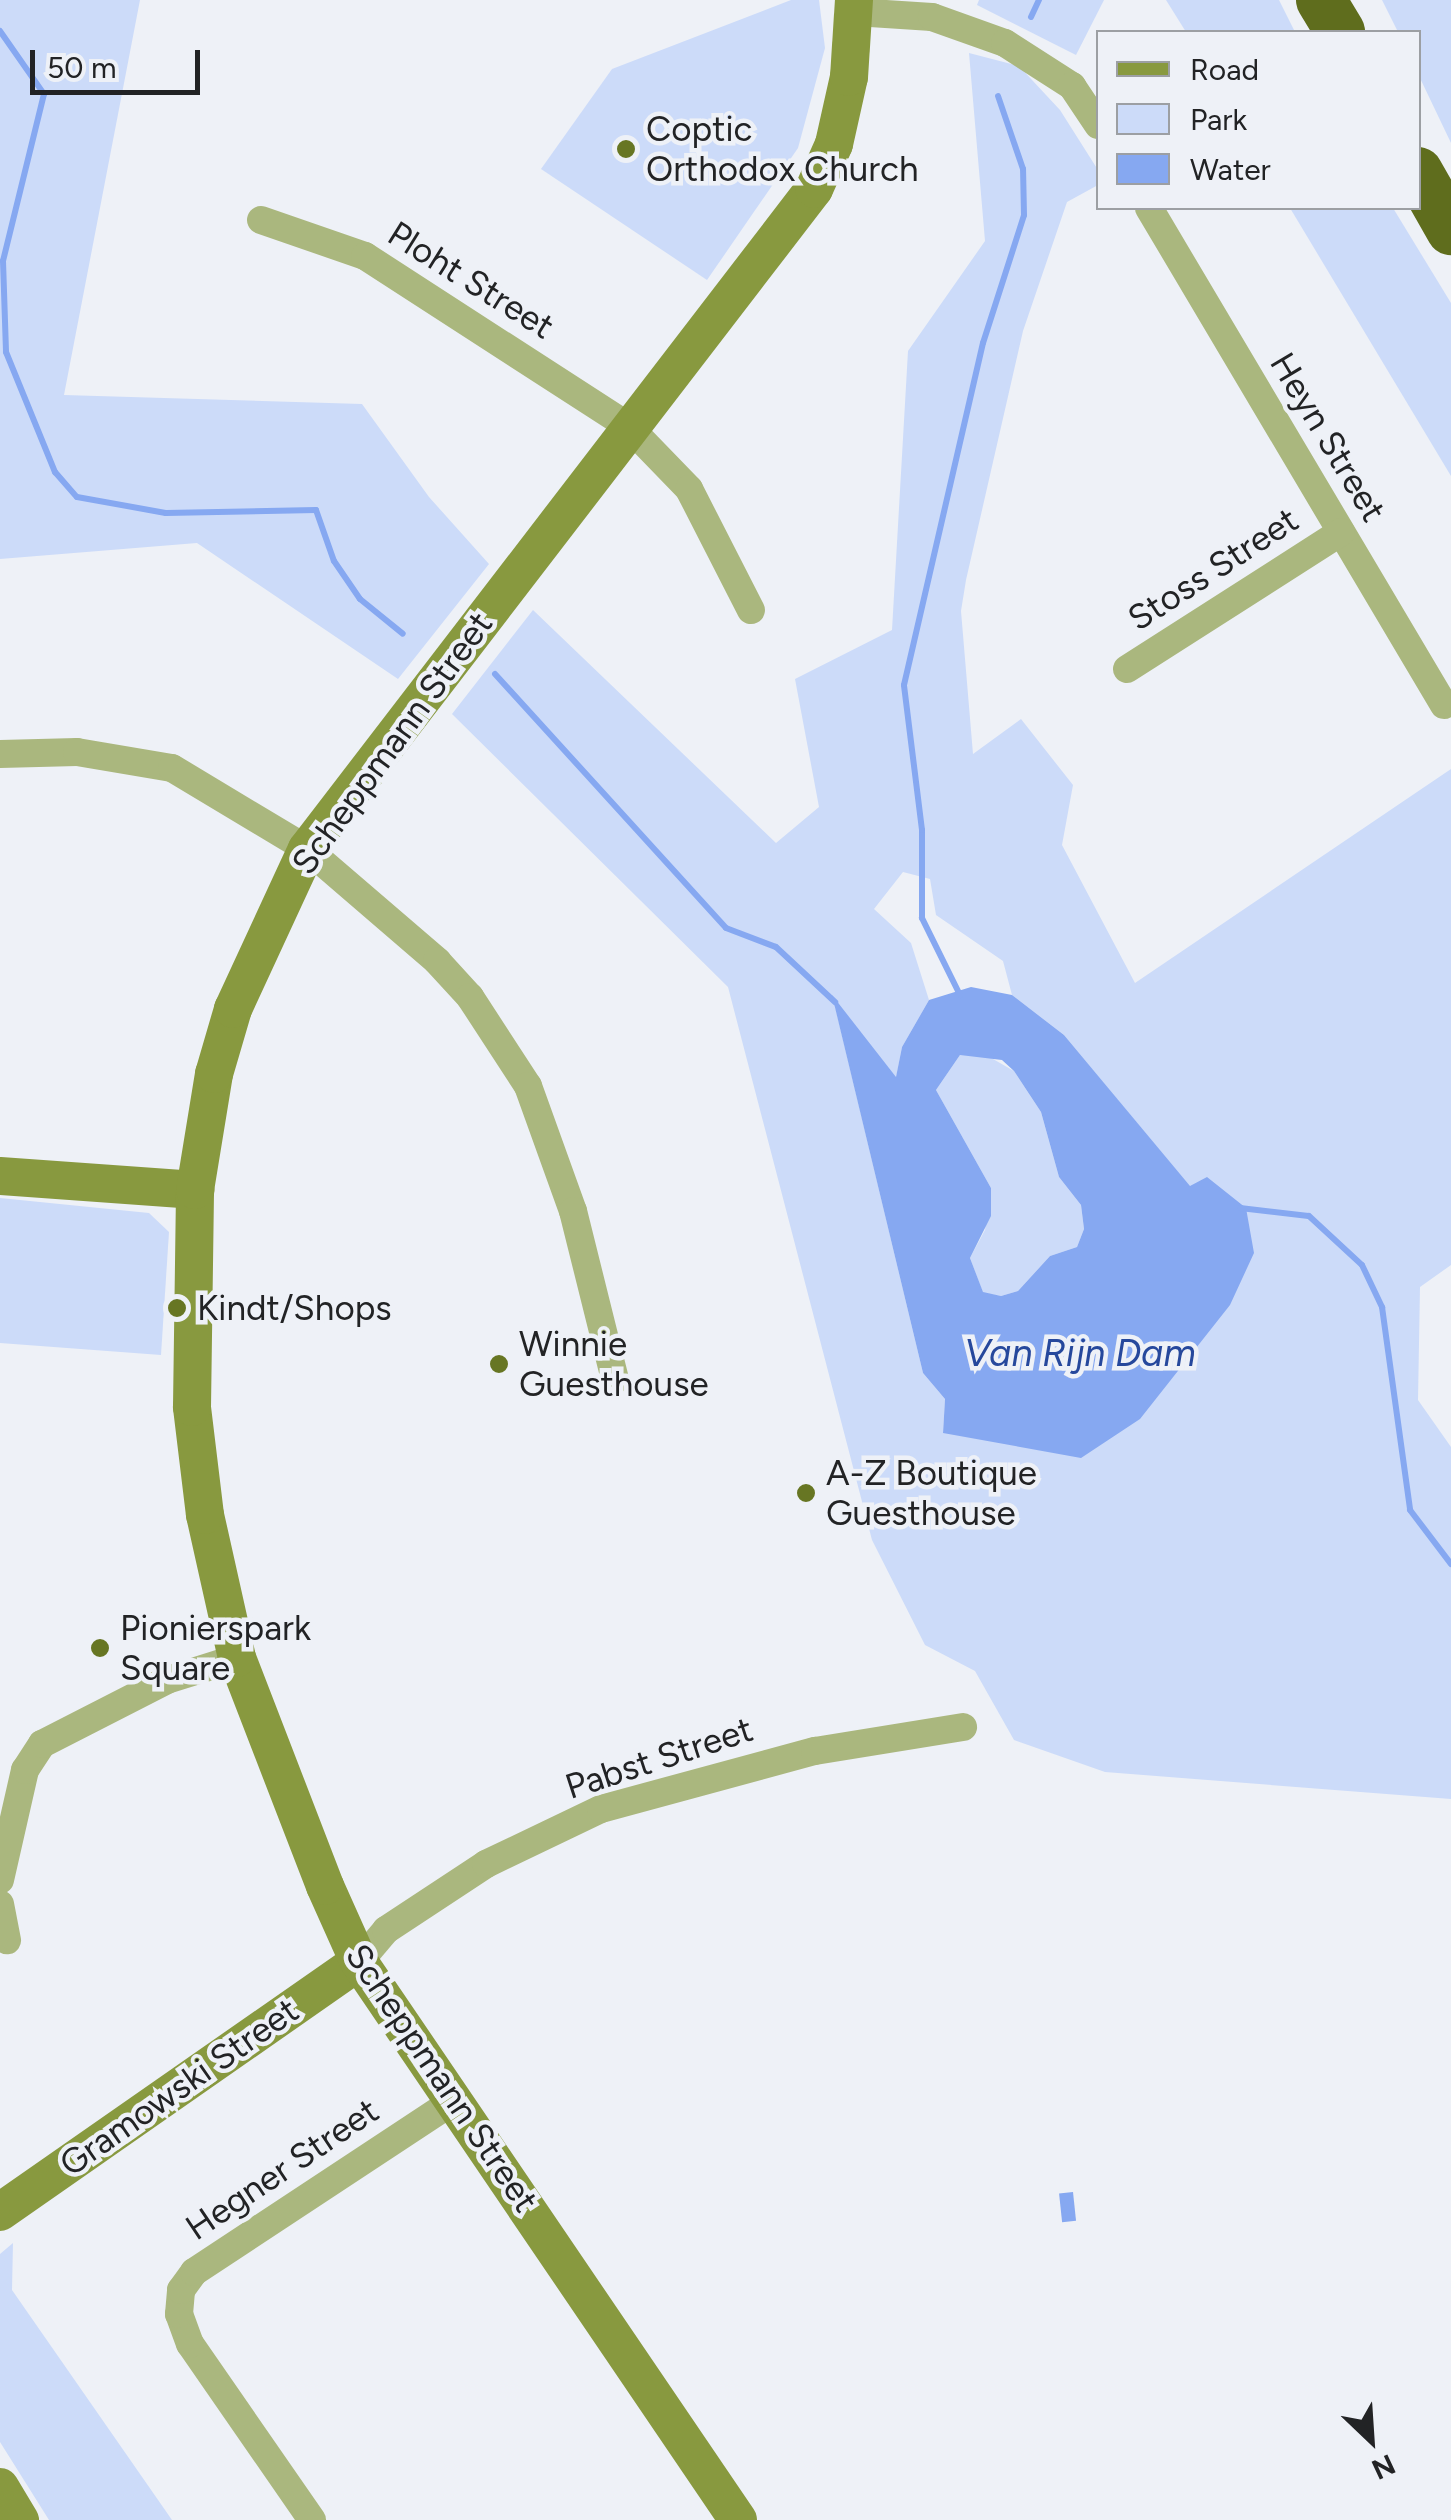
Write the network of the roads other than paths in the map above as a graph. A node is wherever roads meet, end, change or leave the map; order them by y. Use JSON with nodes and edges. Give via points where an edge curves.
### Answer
{"nodes":[{"id":1,"x":1322,"y":0,"type":"edge"},
{"id":2,"x":855,"y":6,"type":"edge"},
{"id":3,"x":1339,"y":30,"type":"edge"},
{"id":4,"x":1096,"y":122,"type":"edge"},
{"id":5,"x":1421,"y":177,"type":"edge"},
{"id":6,"x":1150,"y":210,"type":"edge"},
{"id":7,"x":261,"y":220,"type":"dead end"},
{"id":8,"x":1451,"y":230,"type":"edge"},
{"id":9,"x":629,"y":427,"type":"junction"},
{"id":10,"x":1341,"y":532,"type":"junction"},
{"id":11,"x":751,"y":610,"type":"dead end"},
{"id":12,"x":1127,"y":669,"type":"dead end"},
{"id":13,"x":1444,"y":704,"type":"dead end"},
{"id":14,"x":0,"y":754,"type":"edge"},
{"id":15,"x":308,"y":849,"type":"junction"},
{"id":16,"x":0,"y":1176,"type":"edge"},
{"id":17,"x":195,"y":1190,"type":"junction"},
{"id":18,"x":615,"y":1380,"type":"dead end"},
{"id":19,"x":237,"y":1658,"type":"junction"},
{"id":20,"x":963,"y":1727,"type":"dead end"},
{"id":21,"x":2,"y":1845,"type":"edge"},
{"id":22,"x":0,"y":1880,"type":"edge"},
{"id":23,"x":0,"y":1904,"type":"edge"},
{"id":24,"x":8,"y":1940,"type":"dead end"},
{"id":25,"x":358,"y":1962,"type":"junction"},
{"id":26,"x":455,"y":2100,"type":"junction"},
{"id":27,"x":1,"y":2211,"type":"edge"},
{"id":28,"x":0,"y":2487,"type":"edge"},
{"id":29,"x":20,"y":2520,"type":"edge"},
{"id":30,"x":312,"y":2520,"type":"edge"},
{"id":31,"x":738,"y":2520,"type":"edge"}],
"edges":[{"from":1,"to":3,"type":"highway"},
{"from":2,"to":4,"type":"street","via":[[932,17],[1005,43],[1072,86]]},
{"from":2,"to":9,"type":"street","name":"Scheppmann Street","via":[[834,144],[814,189]]},
{"from":5,"to":8,"type":"highway"},
{"from":6,"to":10,"type":"street","name":"Heyn Street"},
{"from":7,"to":9,"type":"street","name":"Ploht Street","via":[[365,256]]},
{"from":9,"to":11,"type":"street","name":"Ploht Street","via":[[689,490]]},
{"from":9,"to":15,"type":"street","name":"Scheppmann Street"},
{"from":10,"to":12,"type":"street","name":"Stoss Street"},
{"from":10,"to":13,"type":"street","name":"Heyn Street"},
{"from":14,"to":15,"type":"street","via":[[77,752],[172,768]]},
{"from":15,"to":17,"type":"street","name":"Scheppmann Street","via":[[233,1009],[214,1074]]},
{"from":15,"to":18,"type":"street","via":[[437,961],[510,1056],[553,1146]]},
{"from":16,"to":17,"type":"street"},
{"from":17,"to":19,"type":"street","name":"Scheppmann Street","via":[[195,1442]]},
{"from":19,"to":21,"type":"street","via":[[168,1680],[42,1744],[25,1770]]},
{"from":19,"to":25,"type":"street","name":"Scheppmann Street"},
{"from":20,"to":25,"type":"street","name":"Pabst Street","via":[[815,1751],[601,1809],[486,1864],[386,1930]]},
{"from":21,"to":22,"type":"street"},
{"from":23,"to":24,"type":"street"},
{"from":25,"to":26,"type":"street","name":"Scheppmann Street"},
{"from":25,"to":27,"type":"street","name":"Gramowski Street"},
{"from":26,"to":30,"type":"street","name":"Hegner Street","via":[[194,2272],[182,2290],[179,2314],[190,2344]]},
{"from":26,"to":31,"type":"street","name":"Scheppmann Street"},
{"from":28,"to":29,"type":"street"}]}
